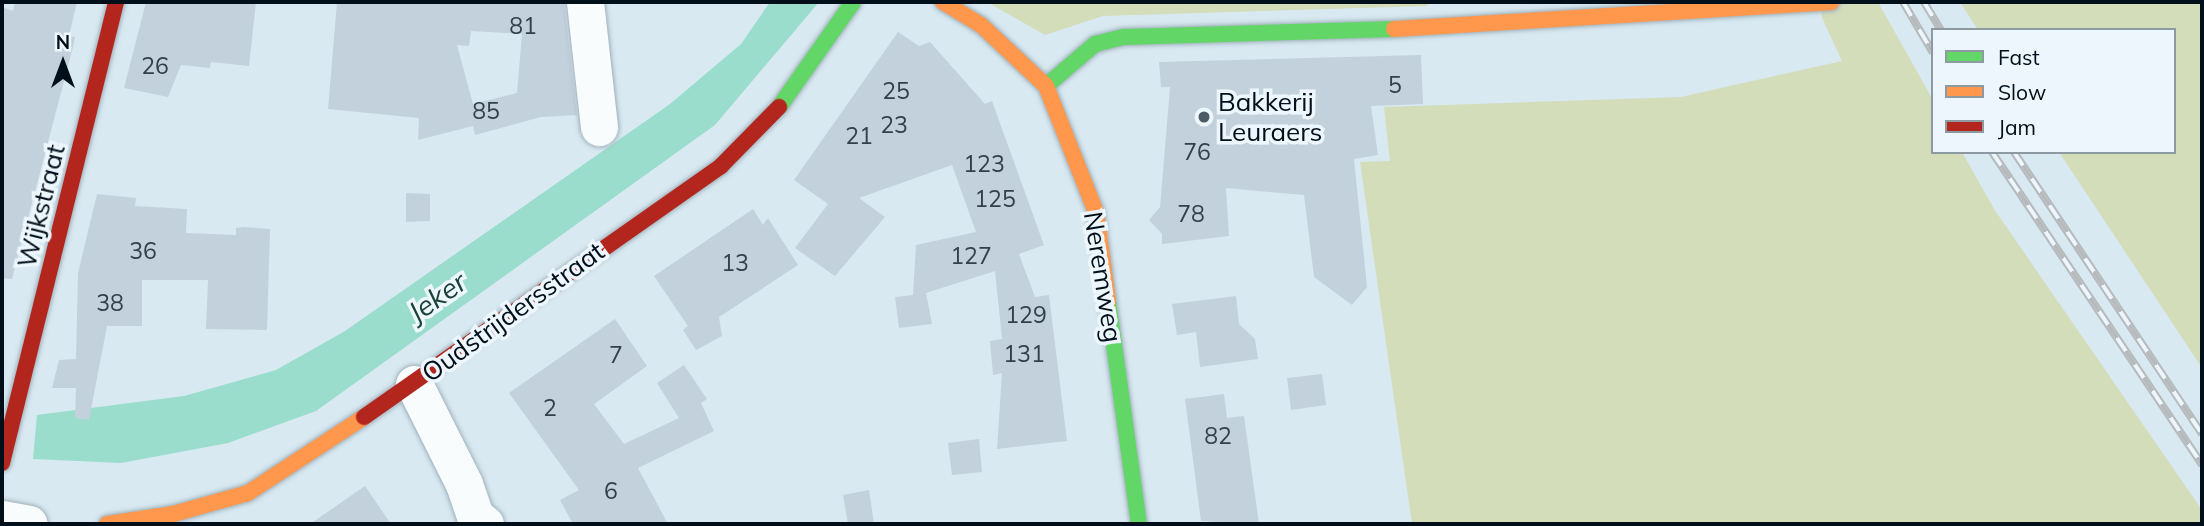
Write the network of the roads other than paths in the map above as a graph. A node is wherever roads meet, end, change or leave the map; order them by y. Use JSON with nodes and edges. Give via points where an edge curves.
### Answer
{"nodes":[{"id":1,"x":116,"y":2,"type":"edge"},
{"id":2,"x":585,"y":2,"type":"edge"},
{"id":3,"x":853,"y":2,"type":"edge"},
{"id":4,"x":943,"y":2,"type":"edge"},
{"id":5,"x":1831,"y":2,"type":"edge"},
{"id":6,"x":1046,"y":86,"type":"junction"},
{"id":7,"x":599,"y":127,"type":"dead end"},
{"id":8,"x":414,"y":384,"type":"junction"},
{"id":9,"x":2,"y":463,"type":"edge"},
{"id":10,"x":2,"y":519,"type":"edge"},
{"id":11,"x":477,"y":522,"type":"edge"},
{"id":12,"x":29,"y":524,"type":"edge"},
{"id":13,"x":107,"y":524,"type":"edge"},
{"id":14,"x":1139,"y":524,"type":"edge"}],
"edges":[{"from":1,"to":9,"type":"street","name":"Wijkstraat"},
{"from":2,"to":7,"type":"street"},
{"from":3,"to":8,"type":"street","name":"Oudstrijdersstraat","via":[[785,102],[721,166],[462,344]]},
{"from":4,"to":6,"type":"street","name":"Neremweg","via":[[981,25]]},
{"from":5,"to":6,"type":"street","via":[[1448,27],[1124,37],[1095,44]]},
{"from":6,"to":14,"type":"street","name":"Neremweg","via":[[1096,212]]},
{"from":8,"to":11,"type":"street","via":[[464,484]]},
{"from":8,"to":13,"type":"street","name":"Oudstrijdersstraat","via":[[248,493],[173,514]]},
{"from":10,"to":12,"type":"street"}]}
